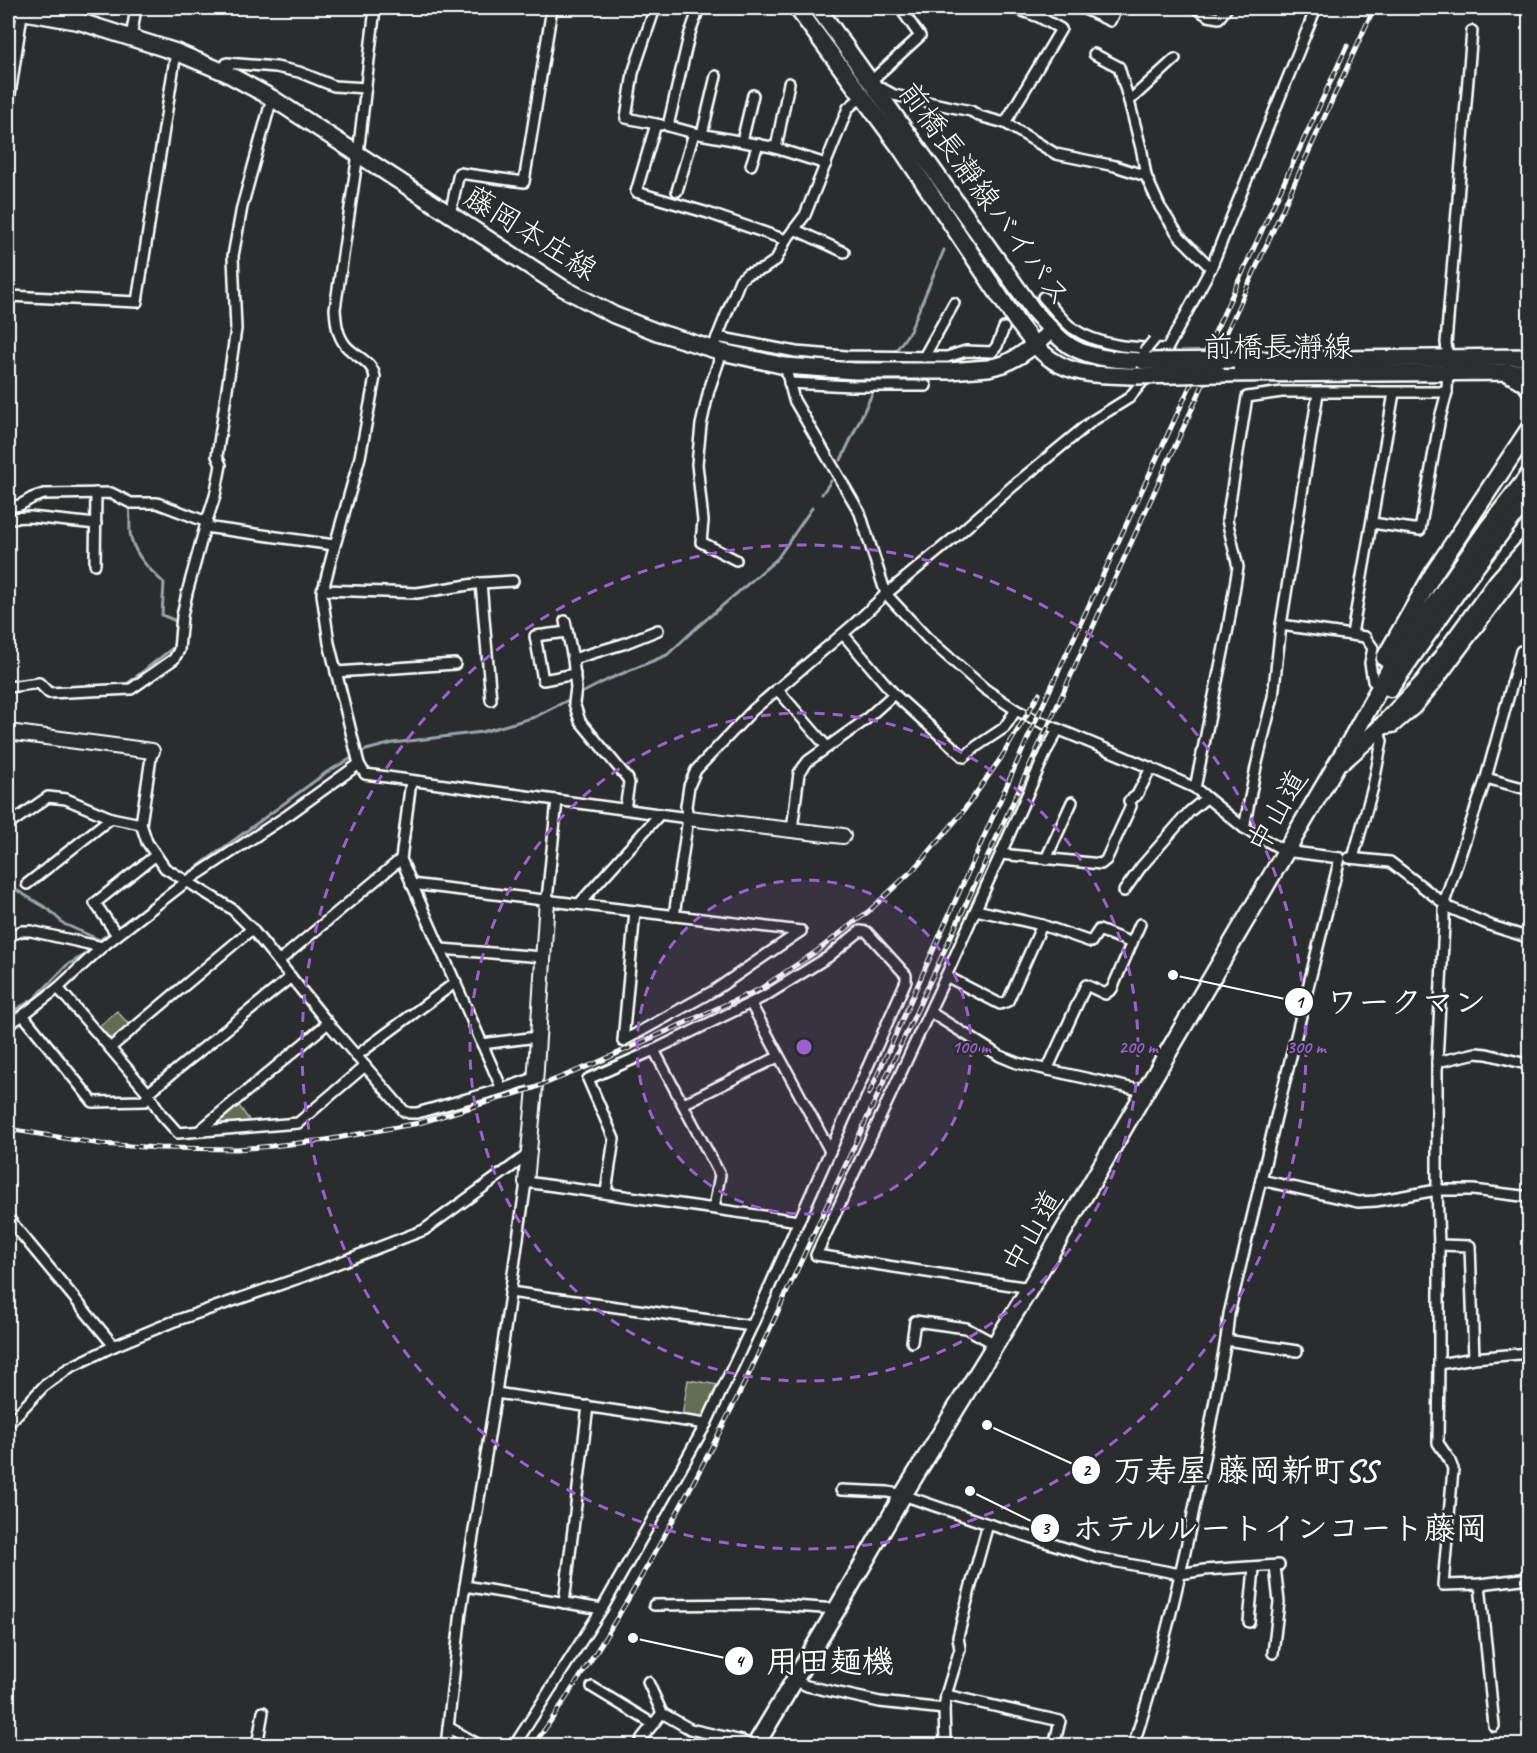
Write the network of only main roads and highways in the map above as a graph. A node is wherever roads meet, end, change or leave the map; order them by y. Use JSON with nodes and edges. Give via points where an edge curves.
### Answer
{"nodes":[{"id":1,"x":797,"y":8,"type":"edge"},
{"id":2,"x":818,"y":8,"type":"edge"},
{"id":3,"x":18,"y":9,"type":"edge"},
{"id":4,"x":1052,"y":330,"type":"junction"},
{"id":5,"x":1035,"y":345,"type":"junction"},
{"id":6,"x":1144,"y":356,"type":"joint"},
{"id":7,"x":1530,"y":357,"type":"edge"},
{"id":8,"x":1507,"y":372,"type":"junction"},
{"id":9,"x":1530,"y":372,"type":"edge"},
{"id":10,"x":1530,"y":388,"type":"edge"},
{"id":11,"x":1530,"y":428,"type":"edge"},
{"id":12,"x":1530,"y":474,"type":"edge"},
{"id":13,"x":1530,"y":494,"type":"edge"},
{"id":14,"x":1530,"y":545,"type":"edge"},
{"id":15,"x":1351,"y":740,"type":"junction"},
{"id":16,"x":1332,"y":771,"type":"junction"},
{"id":17,"x":754,"y":1746,"type":"edge"}],
"edges":[{"from":1,"to":5,"type":"main road","name":"前橋長瀞線バイパス","via":[[901,149]]},
{"from":2,"to":4,"type":"main road","name":"前橋長瀞線バイパス","via":[[1032,310]]},
{"from":3,"to":5,"type":"main road","name":"藤岡本庄線","via":[[81,22],[176,52],[221,71],[272,98],[563,288],[657,332],[785,366],[867,371],[988,368],[1004,364]]},
{"from":4,"to":5,"type":"main road","name":"藤岡本庄線"},
{"from":4,"to":6,"type":"main road","name":"前橋長瀞線バイパス","via":[[1064,342],[1087,353],[1115,359]]},
{"from":5,"to":8,"type":"main road","name":"前橋長瀞線","bridge":true,"via":[[1066,368],[1098,375]]},
{"from":6,"to":7,"type":"main road","name":"前橋長瀞線","bridge":true,"via":[[1234,360]]},
{"from":8,"to":9,"type":"main road","name":"前橋長瀞線"},
{"from":8,"to":10,"type":"highway"},
{"from":11,"to":16,"type":"highway","via":[[1432,574],[1372,681]]},
{"from":12,"to":15,"type":"highway","name":"中山道","via":[[1399,654]]},
{"from":13,"to":15,"type":"highway","name":"中山道"},
{"from":14,"to":16,"type":"highway","via":[[1498,581],[1424,682]]},
{"from":15,"to":16,"type":"highway","name":"中山道"},
{"from":16,"to":17,"type":"highway","name":"中山道","via":[[1030,1287]]}]}
